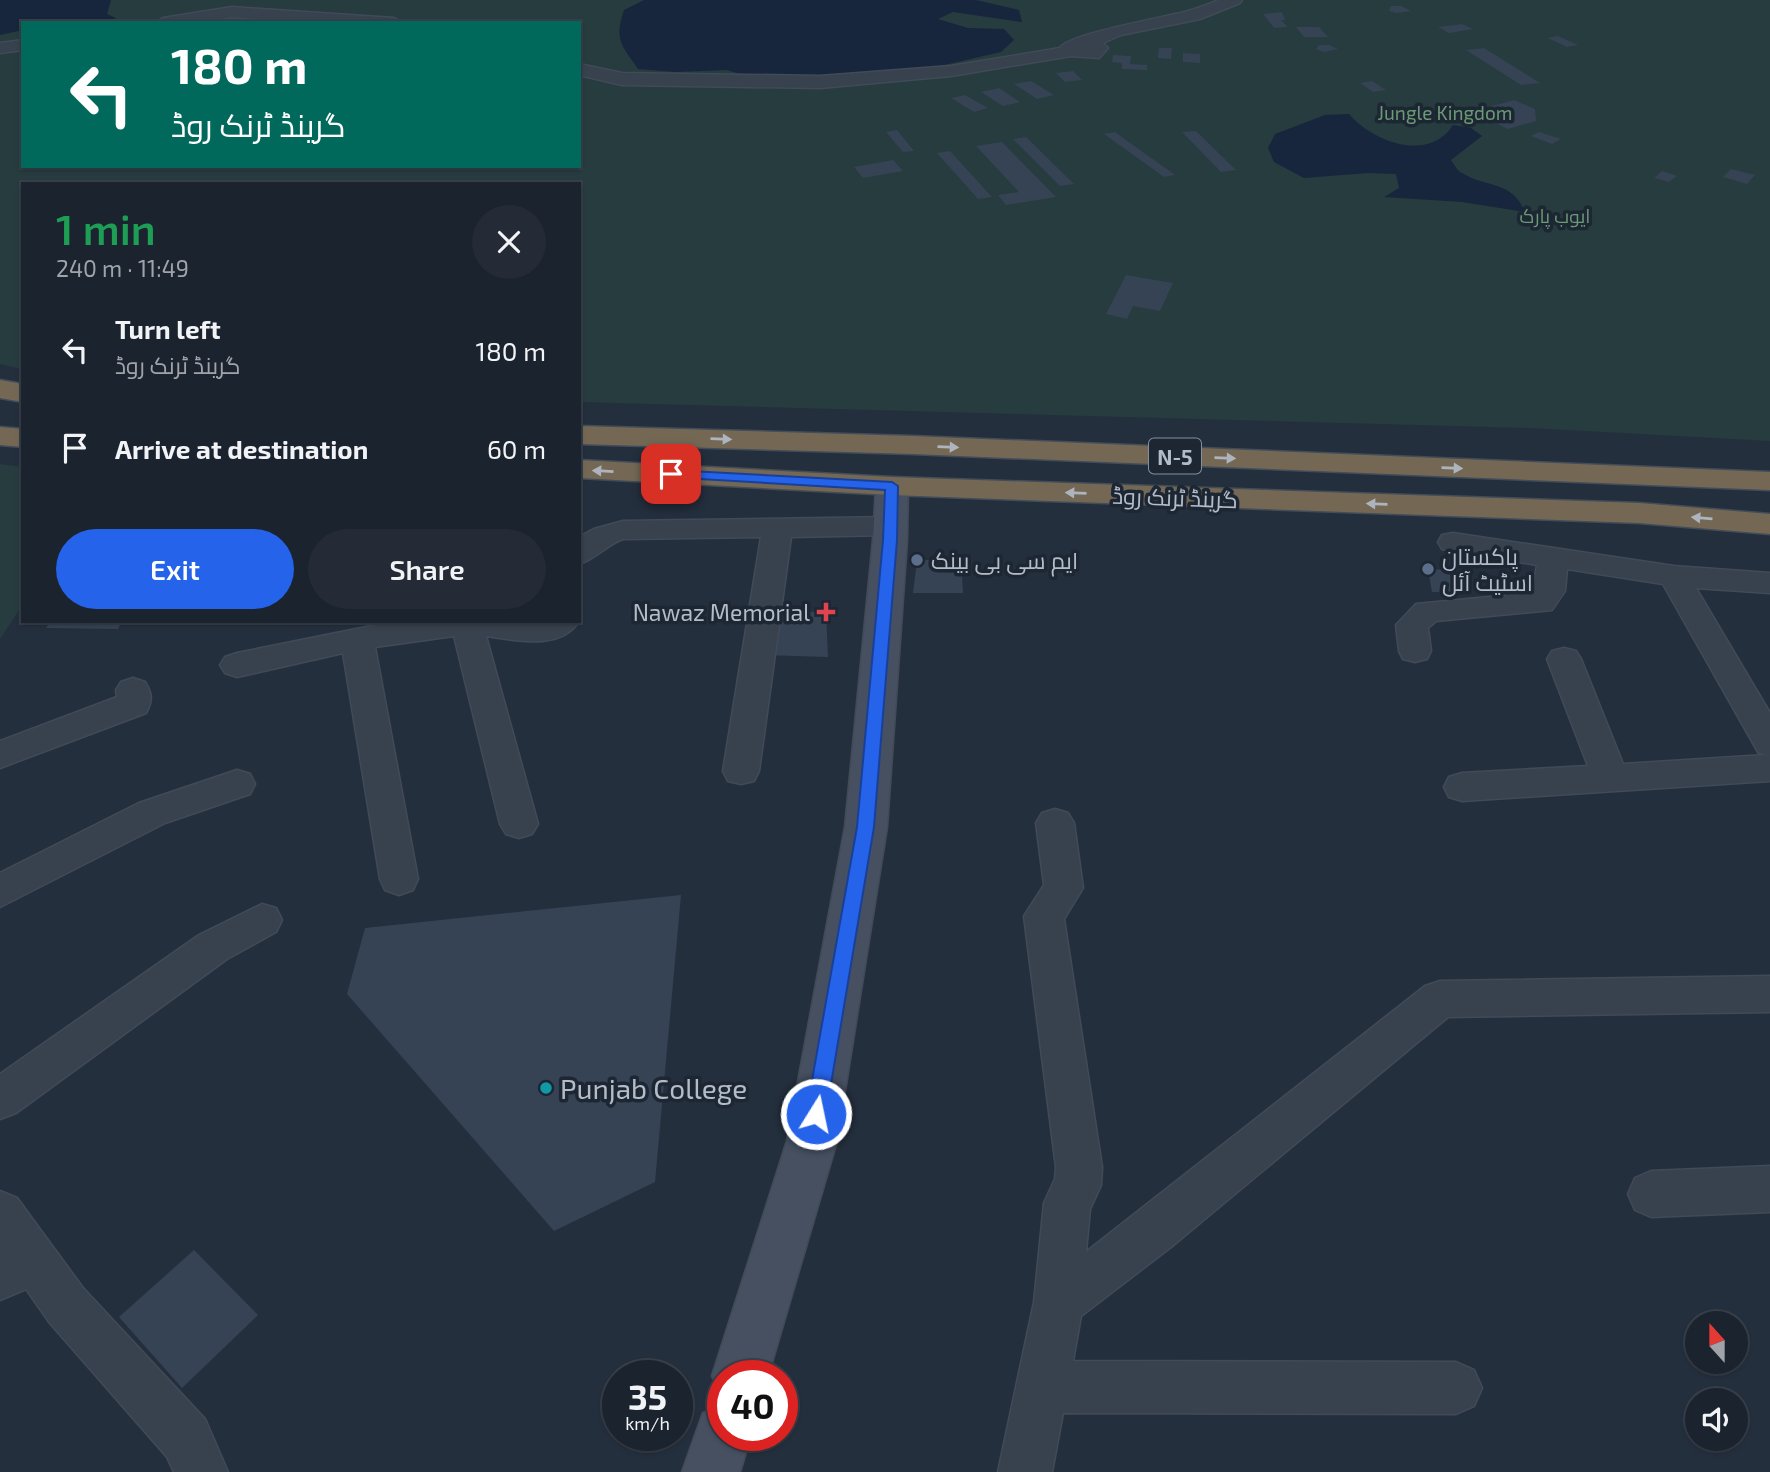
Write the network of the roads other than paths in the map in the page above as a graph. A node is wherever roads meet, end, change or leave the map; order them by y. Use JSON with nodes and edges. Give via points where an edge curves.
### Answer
{"nodes":[{"id":1,"x":1234,"y":0,"type":"edge"},
{"id":2,"x":176,"y":21,"type":"edge"},
{"id":3,"x":365,"y":21,"type":"edge"},
{"id":4,"x":21,"y":45,"type":"edge"},
{"id":5,"x":0,"y":48,"type":"edge"},
{"id":6,"x":581,"y":69,"type":"edge"},
{"id":7,"x":0,"y":389,"type":"edge"},
{"id":8,"x":21,"y":393,"type":"edge"},
{"id":9,"x":581,"y":435,"type":"edge"},
{"id":10,"x":0,"y":436,"type":"edge"},
{"id":11,"x":21,"y":438,"type":"edge"},
{"id":12,"x":581,"y":469,"type":"edge"},
{"id":13,"x":1770,"y":481,"type":"edge"},
{"id":14,"x":891,"y":506,"type":"junction"},
{"id":15,"x":1770,"y":524,"type":"edge"},
{"id":16,"x":777,"y":527,"type":"junction"},
{"id":17,"x":1453,"y":542,"type":"dead end"},
{"id":18,"x":581,"y":552,"type":"edge"},
{"id":19,"x":1553,"y":558,"type":"junction"},
{"id":20,"x":1674,"y":576,"type":"junction"},
{"id":21,"x":1770,"y":583,"type":"edge"},
{"id":22,"x":560,"y":623,"type":"edge"},
{"id":23,"x":467,"y":624,"type":"junction"},
{"id":24,"x":357,"y":640,"type":"junction"},
{"id":25,"x":1415,"y":651,"type":"dead end"},
{"id":26,"x":1564,"y":659,"type":"dead end"},
{"id":27,"x":237,"y":665,"type":"dead end"},
{"id":28,"x":133,"y":690,"type":"dead end"},
{"id":29,"x":1770,"y":743,"type":"edge"},
{"id":30,"x":0,"y":755,"type":"edge"},
{"id":31,"x":1770,"y":768,"type":"edge"},
{"id":32,"x":741,"y":771,"type":"dead end"},
{"id":33,"x":1611,"y":779,"type":"junction"},
{"id":34,"x":237,"y":784,"type":"dead end"},
{"id":35,"x":1462,"y":787,"type":"dead end"},
{"id":36,"x":1055,"y":823,"type":"dead end"},
{"id":37,"x":519,"y":824,"type":"dead end"},
{"id":38,"x":399,"y":879,"type":"dead end"},
{"id":39,"x":0,"y":891,"type":"edge"},
{"id":40,"x":262,"y":920,"type":"dead end"},
{"id":41,"x":1770,"y":994,"type":"edge"},
{"id":42,"x":0,"y":1099,"type":"edge"},
{"id":43,"x":1770,"y":1189,"type":"edge"},
{"id":44,"x":1651,"y":1194,"type":"dead end"},
{"id":45,"x":0,"y":1214,"type":"edge"},
{"id":46,"x":18,"y":1267,"type":"edge"},
{"id":47,"x":1059,"y":1302,"type":"junction"},
{"id":48,"x":745,"y":1360,"type":"edge"},
{"id":49,"x":1042,"y":1388,"type":"junction"},
{"id":50,"x":1456,"y":1388,"type":"dead end"},
{"id":51,"x":717,"y":1451,"type":"edge"},
{"id":52,"x":201,"y":1472,"type":"edge"},
{"id":53,"x":711,"y":1472,"type":"edge"},
{"id":54,"x":1025,"y":1472,"type":"edge"}],
"edges":[{"from":1,"to":6,"type":"street","via":[[1194,15],[1189,27],[1177,33],[1144,43],[1086,47],[951,71],[820,82],[622,79]]},
{"from":2,"to":3,"type":"street","via":[[232,12]]},
{"from":4,"to":5,"type":"street"},
{"from":7,"to":8,"type":"highway"},
{"from":9,"to":13,"type":"highway","name":"گرینڈ ٹرنک روڈ","number":"N-5","one_way":true},
{"from":10,"to":11,"type":"highway"},
{"from":14,"to":12,"type":"highway","name":"گرینڈ ٹرنک روڈ","number":"N-5","one_way":true},
{"from":15,"to":14,"type":"highway","name":"گرینڈ ٹرنک روڈ","number":"N-5","one_way":true,"via":[[1639,513]]},
{"from":14,"to":16,"type":"street"},
{"from":14,"to":48,"type":"street","via":[[866,827],[814,1127]]},
{"from":16,"to":18,"type":"street","via":[[623,530],[602,534]]},
{"from":16,"to":32,"type":"street"},
{"from":17,"to":19,"type":"street"},
{"from":19,"to":20,"type":"street"},
{"from":19,"to":25,"type":"street","via":[[1549,591],[1541,603],[1427,611],[1412,625]]},
{"from":20,"to":21,"type":"street"},
{"from":20,"to":29,"type":"street"},
{"from":22,"to":23,"type":"street","via":[[535,631]]},
{"from":23,"to":24,"type":"street"},
{"from":23,"to":37,"type":"street"},
{"from":24,"to":27,"type":"street"},
{"from":24,"to":38,"type":"street"},
{"from":26,"to":33,"type":"street"},
{"from":28,"to":30,"type":"street","via":[[134,704]]},
{"from":31,"to":33,"type":"street"},
{"from":33,"to":35,"type":"street"},
{"from":34,"to":39,"type":"street","via":[[152,813]]},
{"from":36,"to":47,"type":"street","via":[[1064,888],[1044,916],[1079,1167],[1078,1185],[1067,1203],[1063,1229]]},
{"from":40,"to":42,"type":"street","via":[[184,968]]},
{"from":41,"to":47,"type":"street","via":[[1440,999]]},
{"from":43,"to":44,"type":"street"},
{"from":45,"to":46,"type":"street"},
{"from":46,"to":52,"type":"street","via":[[66,1305],[186,1438]]},
{"from":47,"to":49,"type":"street"},
{"from":49,"to":50,"type":"street"},
{"from":49,"to":54,"type":"street"},
{"from":51,"to":53,"type":"street"}]}
